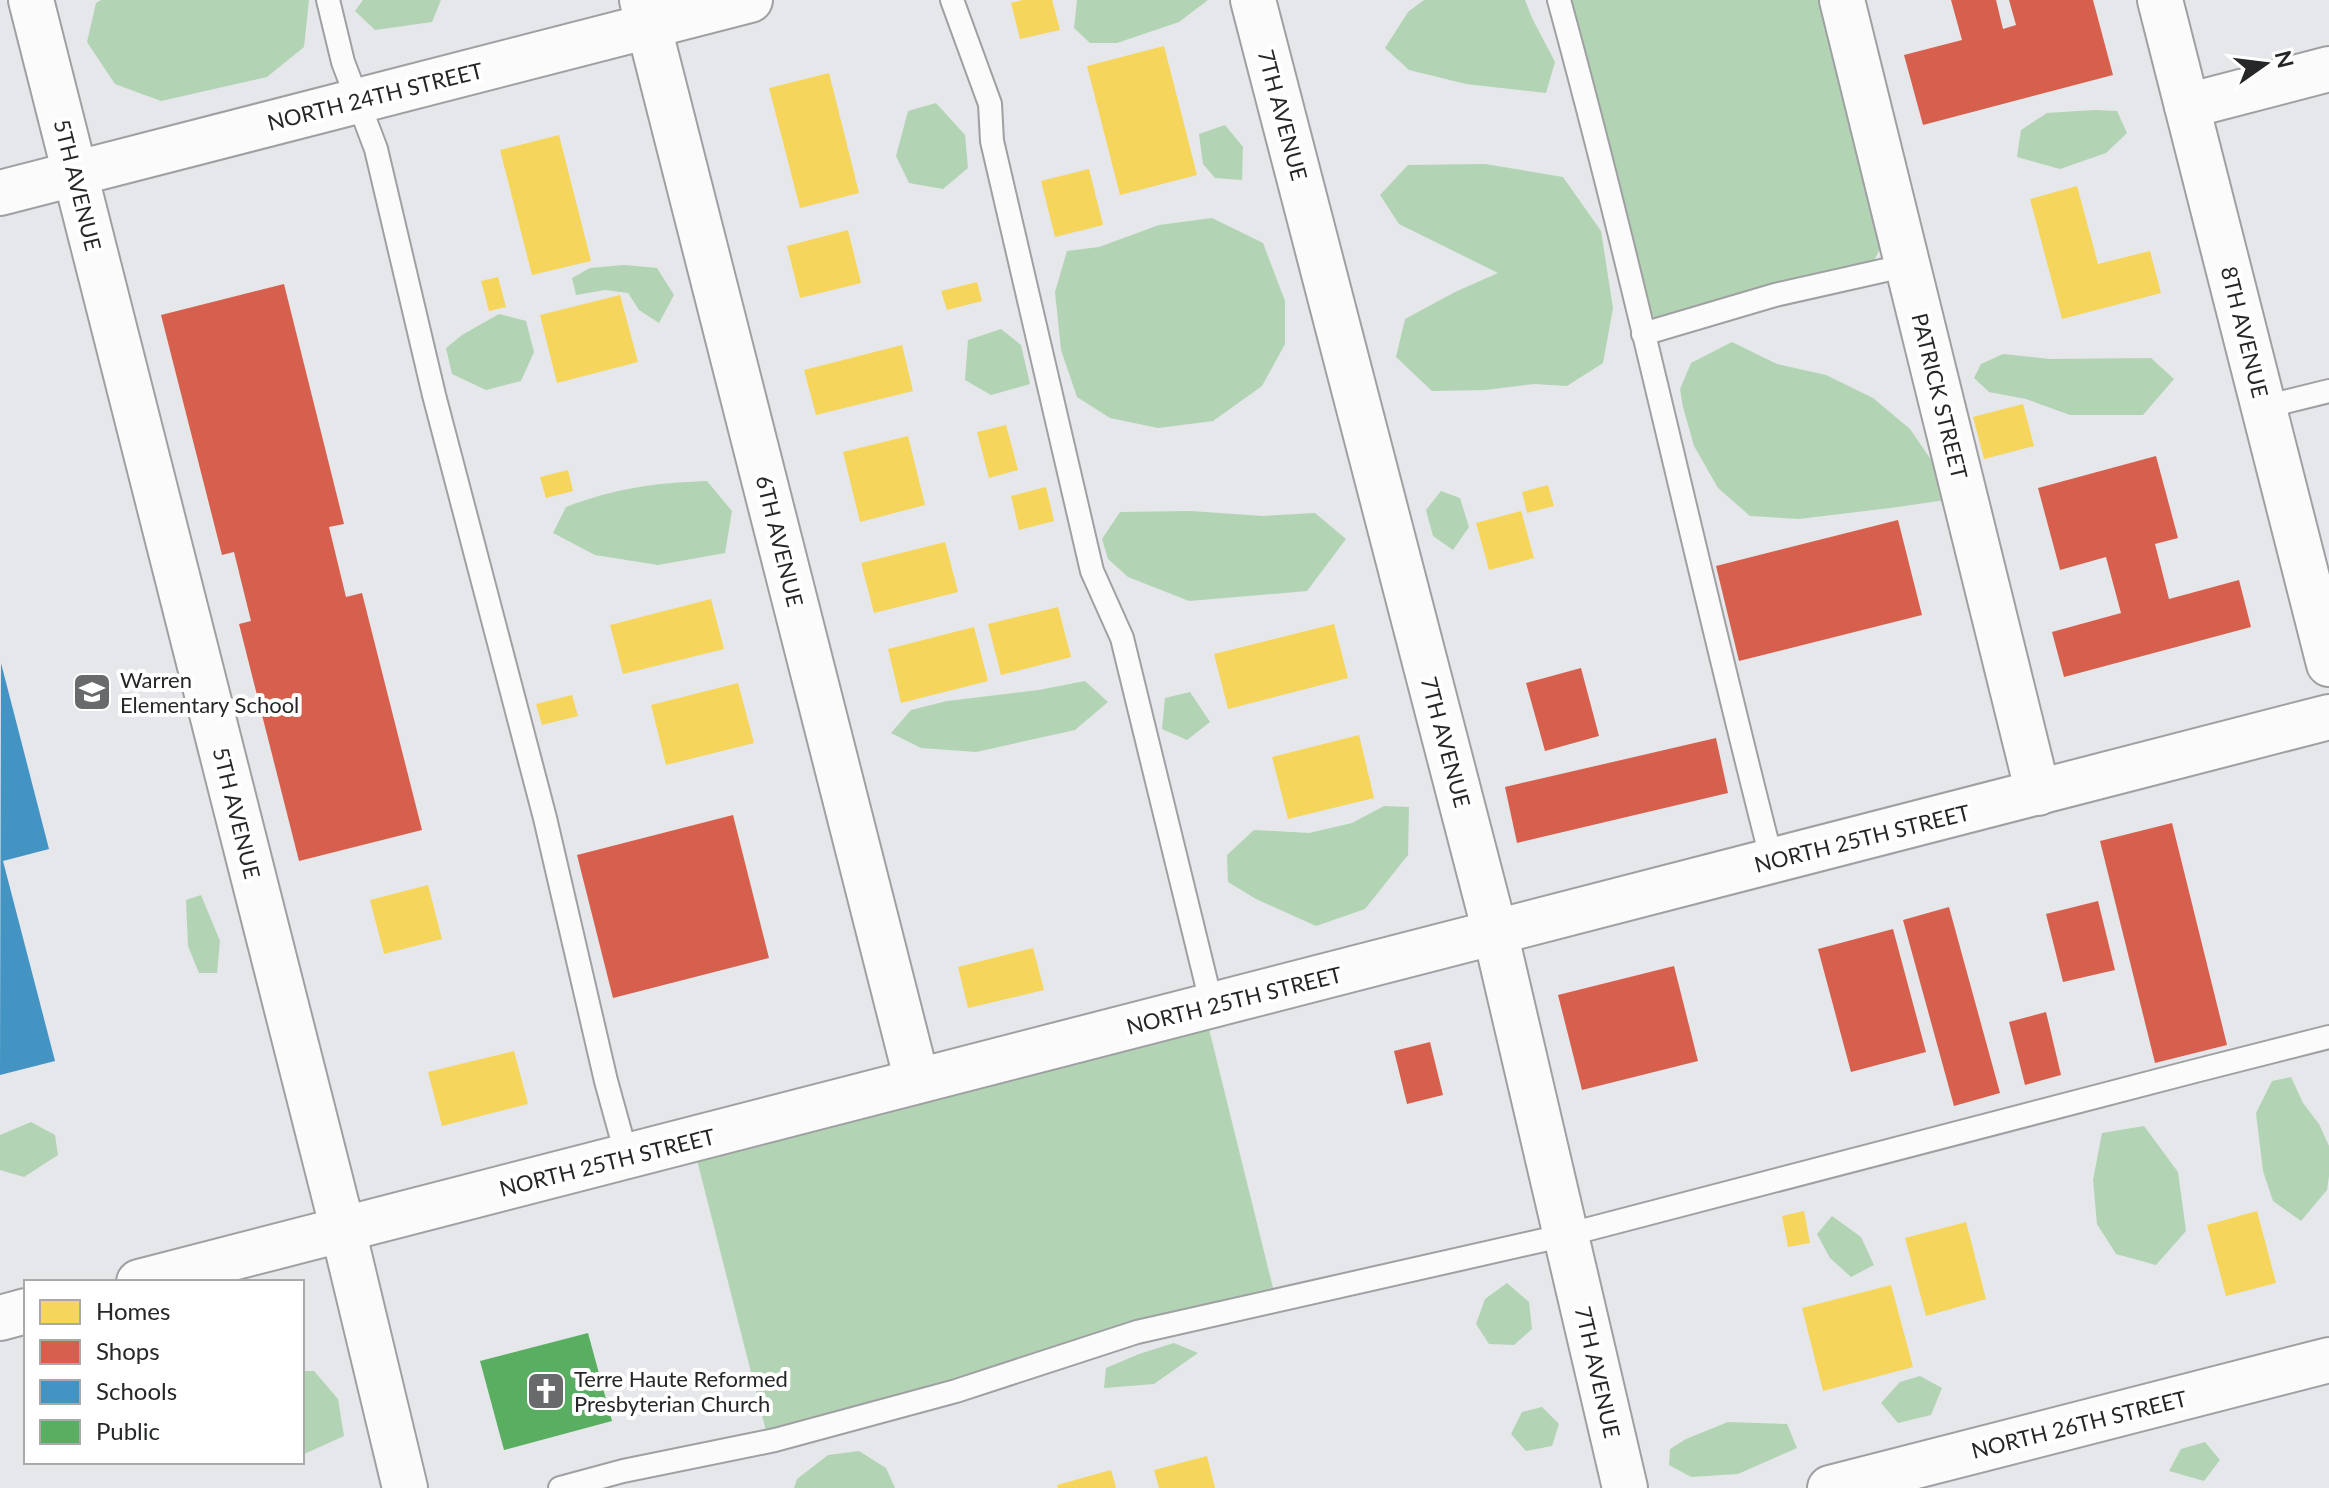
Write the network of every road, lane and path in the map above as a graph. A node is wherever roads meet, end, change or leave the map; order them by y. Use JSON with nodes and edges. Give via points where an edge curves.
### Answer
{"nodes":[{"id":1,"x":31,"y":0,"type":"edge"},
{"id":2,"x":328,"y":0,"type":"edge"},
{"id":3,"x":750,"y":0,"type":"edge"},
{"id":4,"x":952,"y":0,"type":"edge"},
{"id":5,"x":1253,"y":0,"type":"edge"},
{"id":6,"x":1559,"y":0,"type":"edge"},
{"id":7,"x":1842,"y":0,"type":"edge"},
{"id":8,"x":2160,"y":0,"type":"edge"},
{"id":9,"x":645,"y":13,"type":"edge"},
{"id":10,"x":2329,"y":69,"type":"edge"},
{"id":11,"x":358,"y":101,"type":"junction"},
{"id":12,"x":2187,"y":106,"type":"junction"},
{"id":13,"x":75,"y":174,"type":"junction"},
{"id":14,"x":0,"y":193,"type":"edge"},
{"id":15,"x":1908,"y":265,"type":"junction"},
{"id":16,"x":1643,"y":334,"type":"junction"},
{"id":17,"x":2329,"y":391,"type":"edge"},
{"id":18,"x":2264,"y":407,"type":"junction"},
{"id":19,"x":2329,"y":664,"type":"edge"},
{"id":20,"x":2329,"y":717,"type":"edge"},
{"id":21,"x":2038,"y":793,"type":"junction"},
{"id":22,"x":1772,"y":861,"type":"junction"},
{"id":23,"x":1495,"y":932,"type":"junction"},
{"id":24,"x":1212,"y":1006,"type":"junction"},
{"id":25,"x":2329,"y":1037,"type":"edge"},
{"id":26,"x":917,"y":1081,"type":"junction"},
{"id":27,"x":627,"y":1157,"type":"junction"},
{"id":28,"x":343,"y":1230,"type":"junction"},
{"id":29,"x":1566,"y":1235,"type":"junction"},
{"id":30,"x":147,"y":1280,"type":"edge"},
{"id":31,"x":24,"y":1312,"type":"edge"},
{"id":32,"x":0,"y":1318,"type":"edge"},
{"id":33,"x":2329,"y":1360,"type":"edge"},
{"id":34,"x":405,"y":1488,"type":"edge"},
{"id":35,"x":560,"y":1488,"type":"edge"},
{"id":36,"x":1625,"y":1488,"type":"edge"},
{"id":37,"x":1830,"y":1488,"type":"edge"}],
"edges":[{"from":1,"to":13,"type":"street","name":"5TH AVENUE"},
{"from":2,"to":11,"type":"lane"},
{"from":3,"to":9,"type":"street","name":"NORTH 24TH STREET"},
{"from":4,"to":24,"type":"lane","via":[[990,104],[992,141],[1092,571],[1122,638]]},
{"from":5,"to":23,"type":"street","name":"7TH AVENUE"},
{"from":6,"to":16,"type":"lane"},
{"from":7,"to":15,"type":"street","name":"PATRICK STREET"},
{"from":8,"to":12,"type":"street","name":"8TH AVENUE"},
{"from":9,"to":11,"type":"street","name":"NORTH 24TH STREET"},
{"from":9,"to":26,"type":"street","name":"6TH AVENUE"},
{"from":10,"to":12,"type":"street"},
{"from":11,"to":13,"type":"street","name":"NORTH 24TH STREET"},
{"from":11,"to":27,"type":"lane","via":[[376,149]]},
{"from":12,"to":18,"type":"street","name":"8TH AVENUE"},
{"from":13,"to":14,"type":"street","name":"NORTH 24TH STREET"},
{"from":13,"to":28,"type":"street","name":"5TH AVENUE"},
{"from":15,"to":16,"type":"lane","via":[[1775,295]]},
{"from":15,"to":21,"type":"street","name":"PATRICK STREET"},
{"from":16,"to":22,"type":"lane"},
{"from":17,"to":18,"type":"lane"},
{"from":18,"to":19,"type":"street","name":"8TH AVENUE"},
{"from":20,"to":21,"type":"street","name":"NORTH 25TH STREET"},
{"from":21,"to":22,"type":"street","name":"NORTH 25TH STREET"},
{"from":22,"to":23,"type":"street","name":"NORTH 25TH STREET"},
{"from":23,"to":24,"type":"street","name":"NORTH 25TH STREET"},
{"from":23,"to":29,"type":"street","name":"7TH AVENUE"},
{"from":24,"to":26,"type":"street","name":"NORTH 25TH STREET"},
{"from":25,"to":29,"type":"lane"},
{"from":26,"to":27,"type":"street","name":"NORTH 25TH STREET"},
{"from":27,"to":28,"type":"street","name":"NORTH 25TH STREET"},
{"from":28,"to":30,"type":"street","name":"NORTH 25TH STREET"},
{"from":28,"to":34,"type":"street","name":"5TH AVENUE"},
{"from":29,"to":35,"type":"lane","via":[[1137,1332],[956,1391],[775,1440]]},
{"from":29,"to":36,"type":"street","name":"7TH AVENUE"},
{"from":31,"to":32,"type":"street"},
{"from":33,"to":37,"type":"street","name":"NORTH 26TH STREET"}]}
